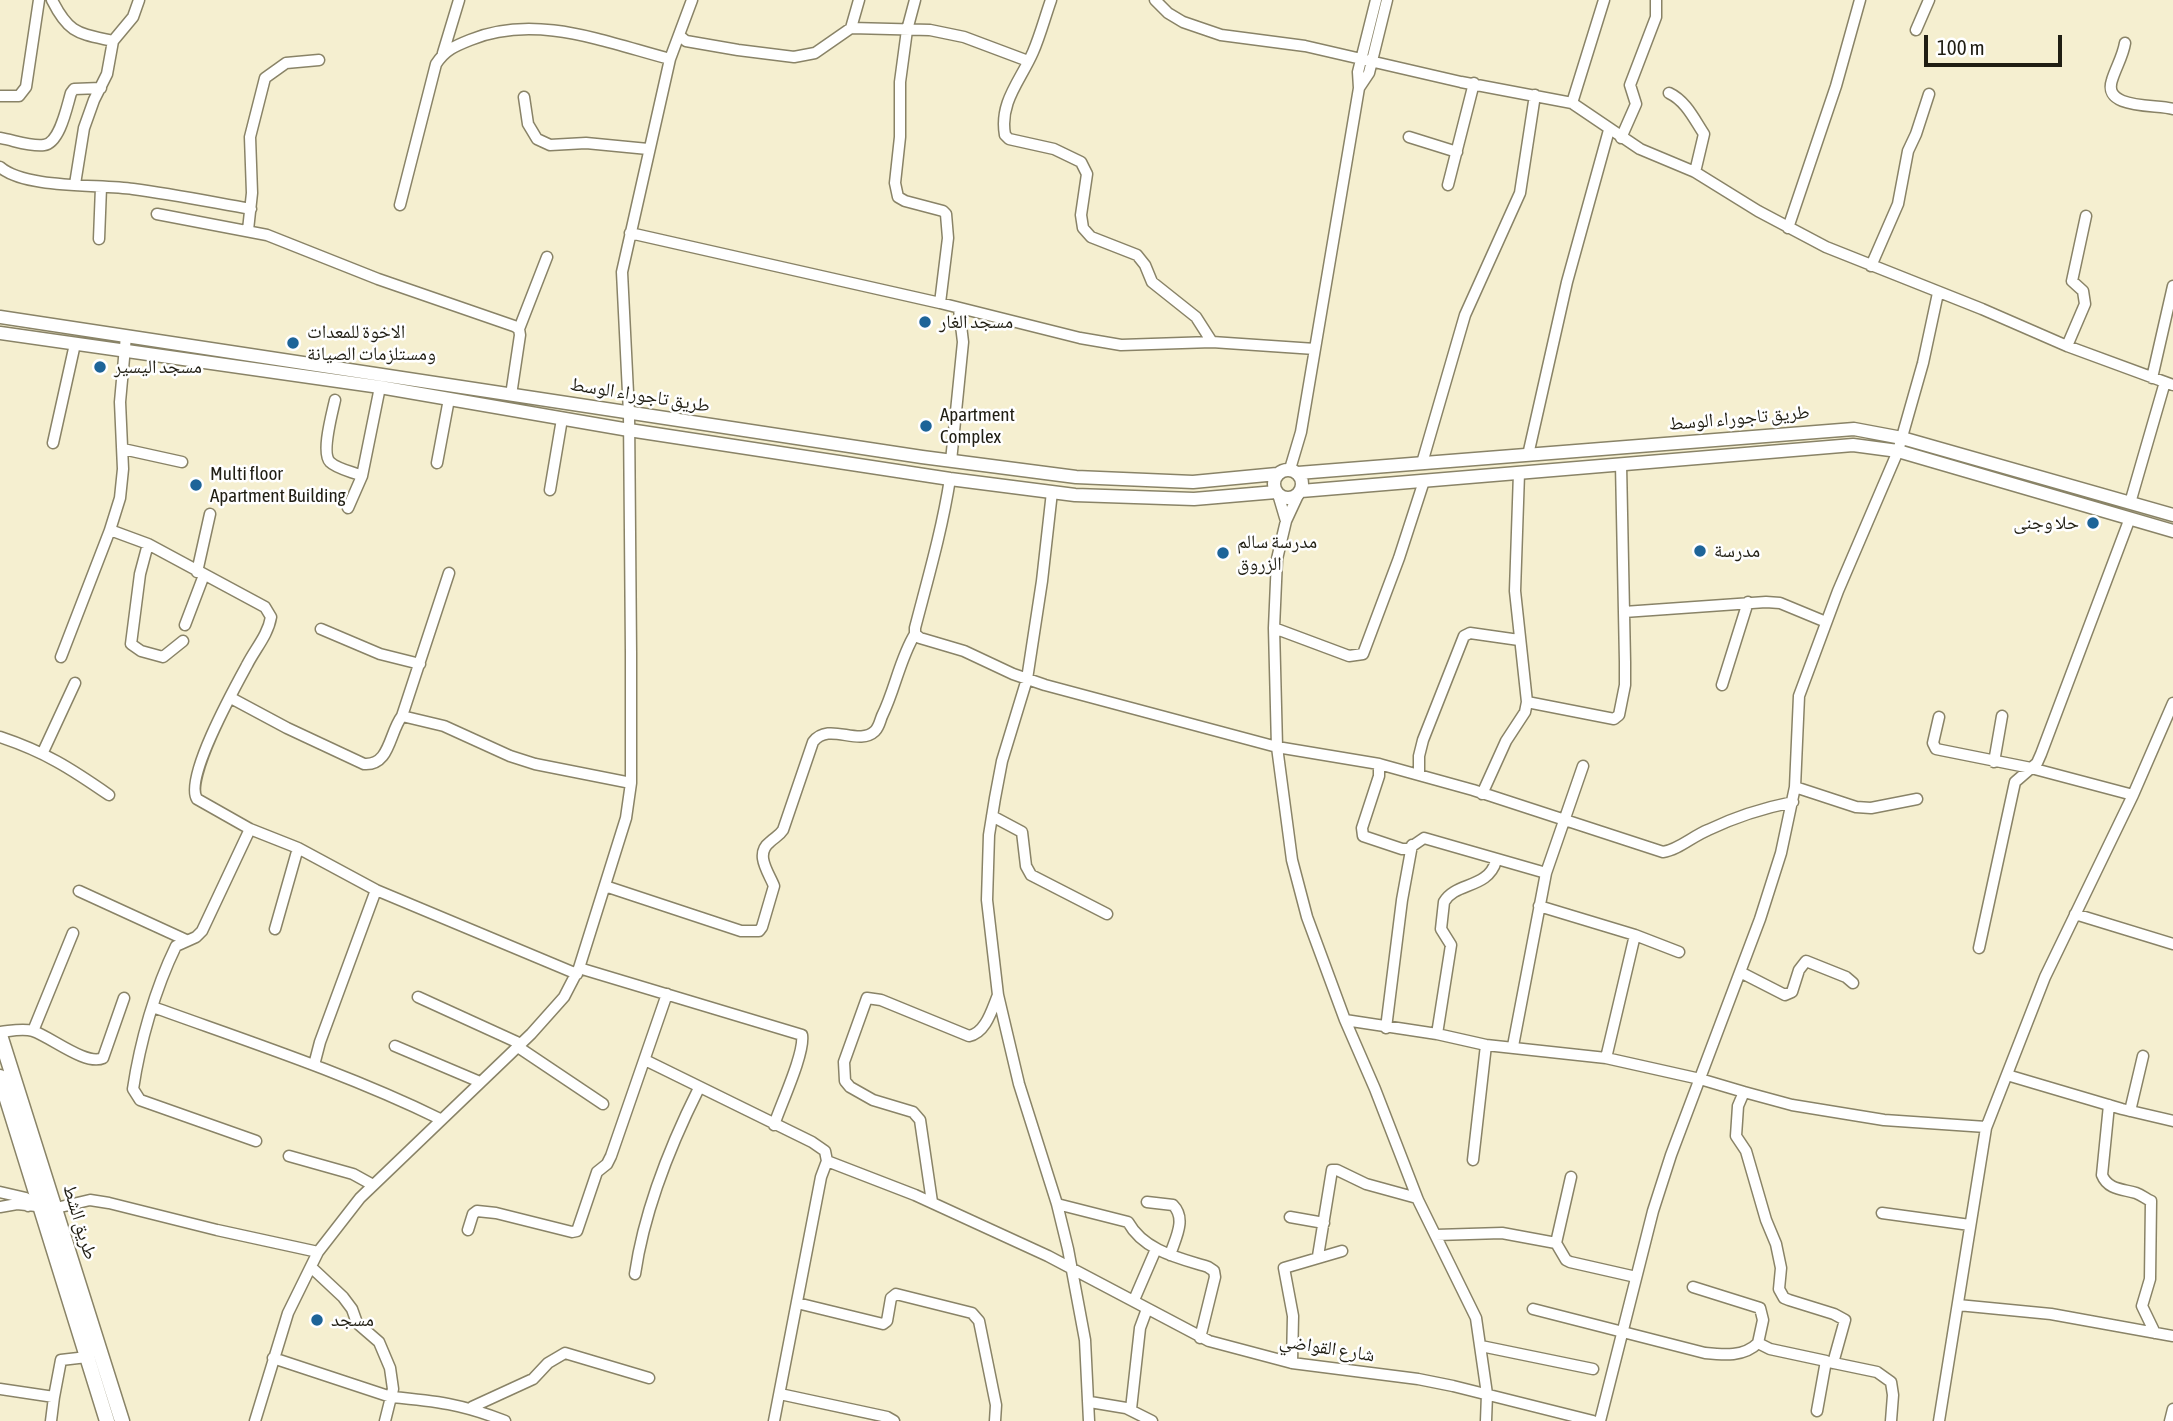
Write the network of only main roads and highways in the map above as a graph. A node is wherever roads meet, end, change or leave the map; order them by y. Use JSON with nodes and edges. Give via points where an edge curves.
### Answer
{"nodes":[{"id":1,"x":0,"y":317,"type":"edge"},
{"id":2,"x":0,"y":333,"type":"edge"},
{"id":3,"x":1294,"y":471,"type":"junction"},
{"id":4,"x":1278,"y":474,"type":"junction"},
{"id":5,"x":1300,"y":492,"type":"junction"},
{"id":6,"x":1277,"y":493,"type":"junction"},
{"id":7,"x":2173,"y":515,"type":"edge"},
{"id":8,"x":2173,"y":531,"type":"edge"},
{"id":9,"x":0,"y":1033,"type":"edge"},
{"id":10,"x":0,"y":1077,"type":"edge"},
{"id":11,"x":42,"y":1207,"type":"junction"},
{"id":12,"x":107,"y":1421,"type":"edge"},
{"id":13,"x":122,"y":1421,"type":"edge"}],
"edges":[{"from":1,"to":4,"type":"main road","name":"طريق تاجوراء الوسط","via":[[1076,477],[1180,482]]},
{"from":2,"to":6,"type":"main road","via":[[1052,492],[1194,499]]},
{"from":3,"to":4,"type":"main road"},
{"from":3,"to":5,"type":"main road","via":[[1303,481]]},
{"from":3,"to":7,"type":"main road","name":"طريق تاجوراء الوسط","via":[[1854,429],[1902,438]]},
{"from":4,"to":6,"type":"main road","via":[[1274,483]]},
{"from":5,"to":6,"type":"main road","via":[[1289,498]]},
{"from":5,"to":8,"type":"main road","via":[[1853,445],[1898,451]]},
{"from":9,"to":11,"type":"highway","name":"طريق الشط"},
{"from":10,"to":11,"type":"highway","name":"طريق الشط"},
{"from":11,"to":12,"type":"highway","name":"طريق الشط"},
{"from":11,"to":13,"type":"highway","name":"طريق الشط"}]}
